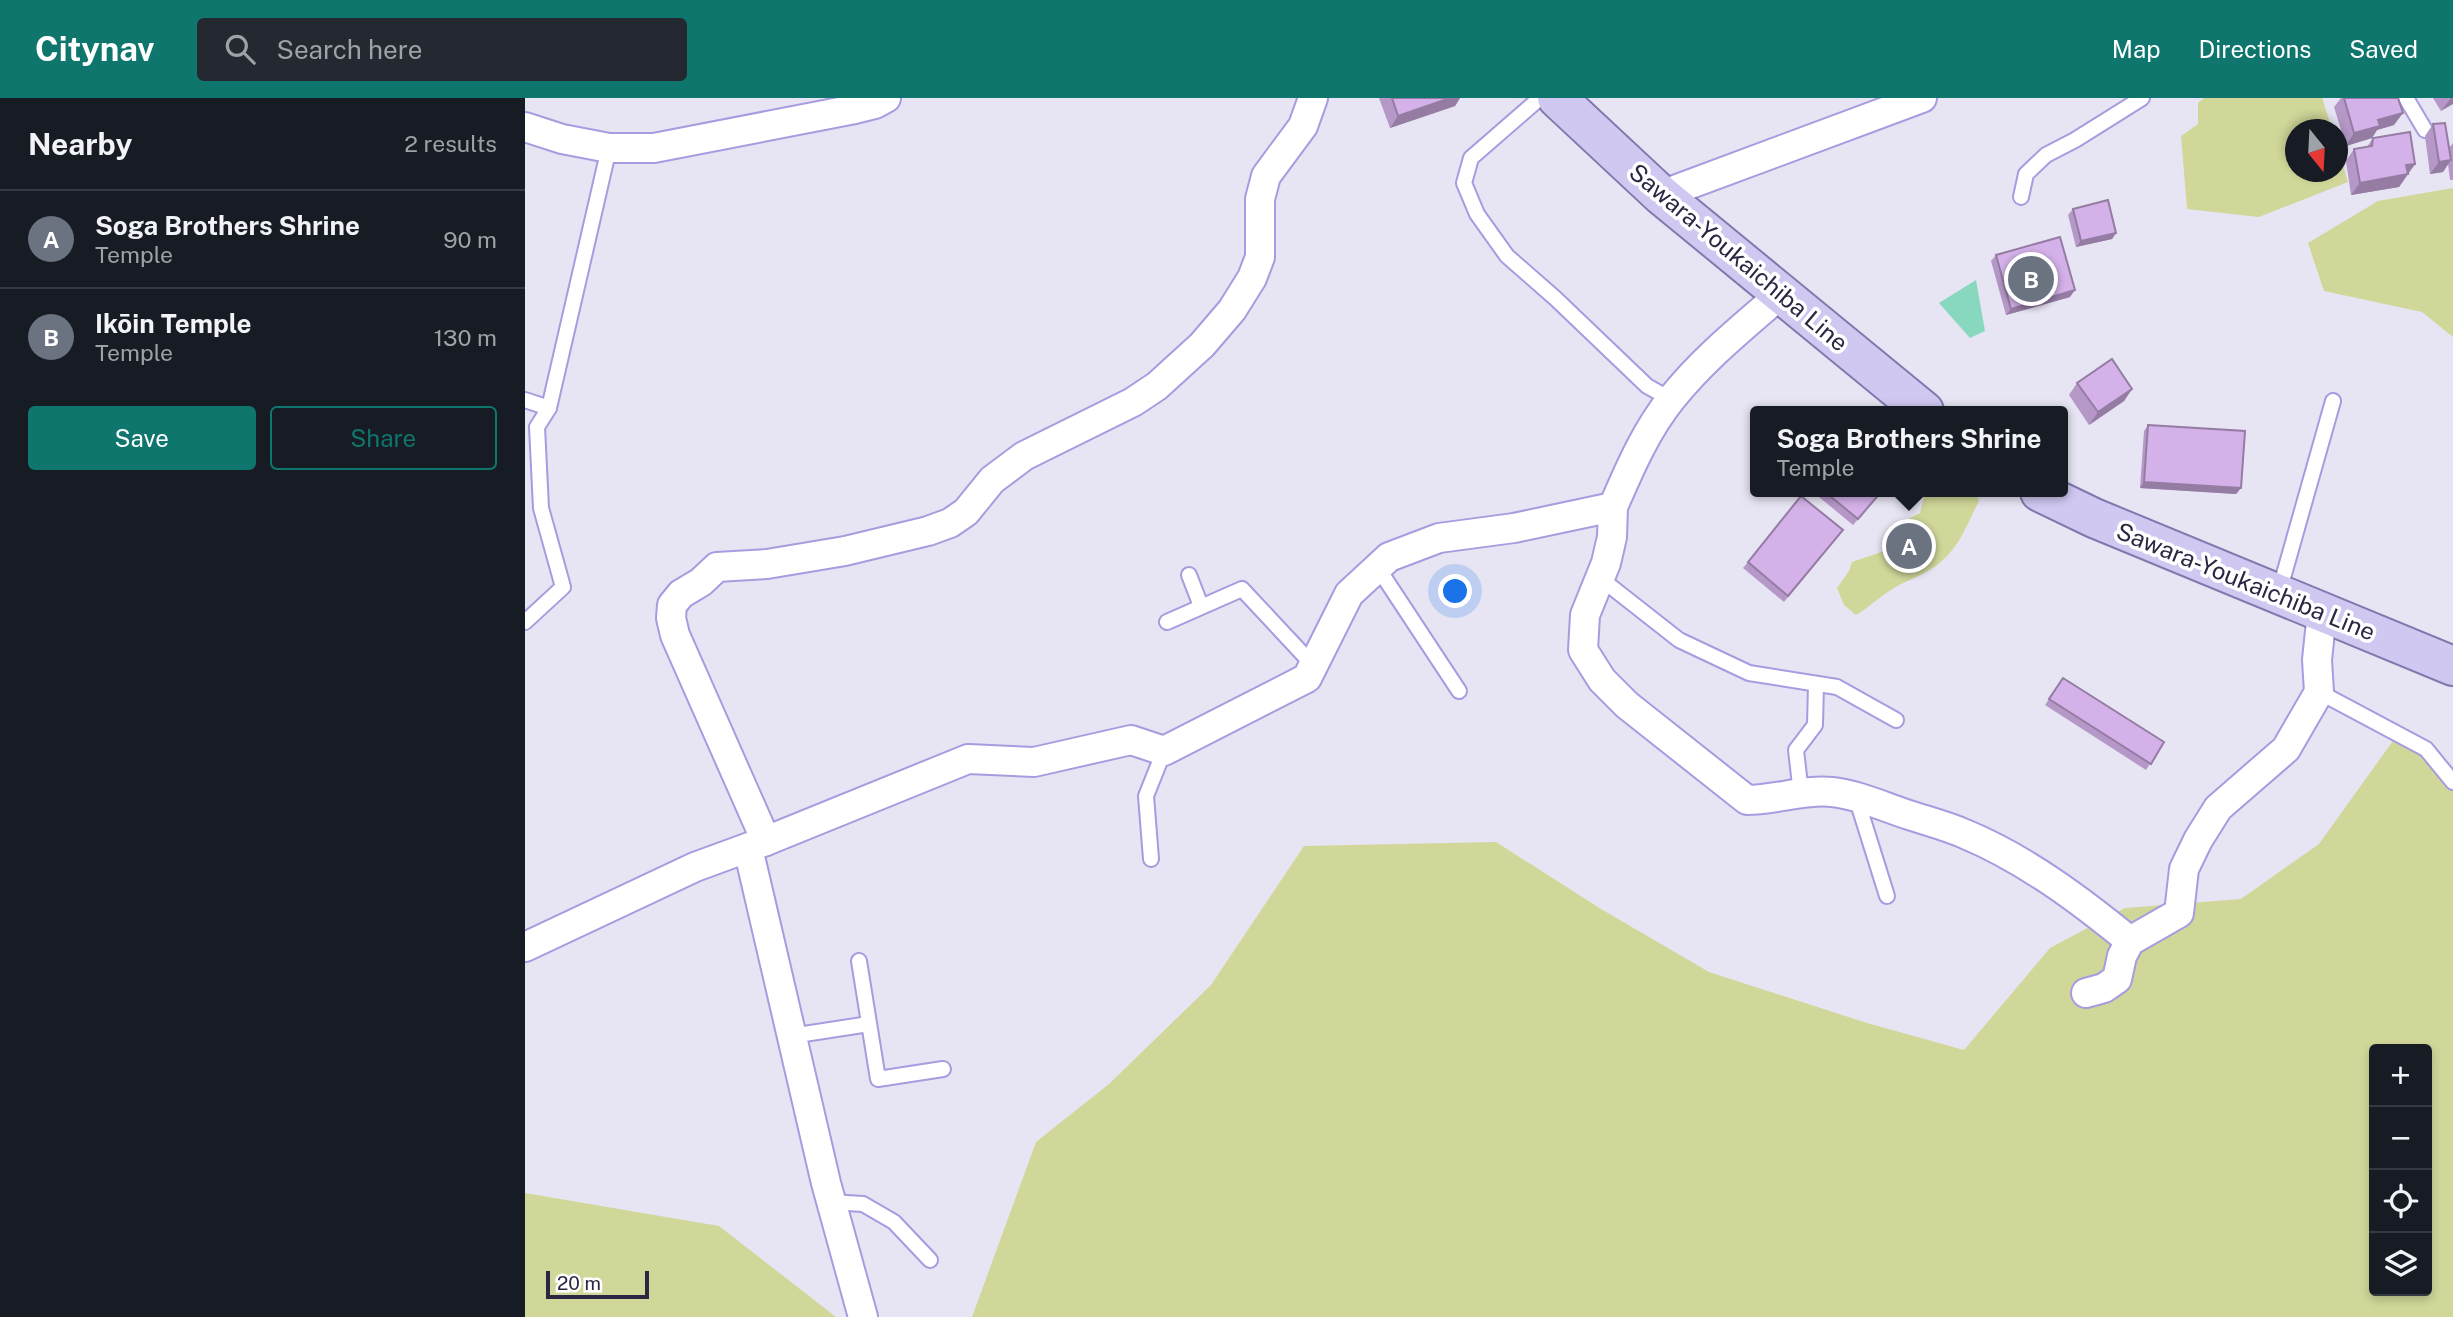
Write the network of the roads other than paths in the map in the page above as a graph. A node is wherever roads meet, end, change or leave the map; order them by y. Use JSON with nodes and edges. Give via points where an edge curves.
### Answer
{"nodes":[{"id":1,"x":886,"y":98,"type":"edge"},
{"id":2,"x":1313,"y":98,"type":"edge"},
{"id":3,"x":1540,"y":98,"type":"edge"},
{"id":4,"x":1557,"y":98,"type":"edge"},
{"id":5,"x":1922,"y":98,"type":"edge"},
{"id":6,"x":2142,"y":98,"type":"edge"},
{"id":7,"x":2406,"y":98,"type":"edge"},
{"id":8,"x":525,"y":127,"type":"edge"},
{"id":9,"x":2425,"y":130,"type":"dead end"},
{"id":10,"x":609,"y":148,"type":"junction"},
{"id":11,"x":1661,"y":195,"type":"junction"},
{"id":12,"x":2021,"y":197,"type":"dead end"},
{"id":13,"x":1782,"y":293,"type":"junction"},
{"id":14,"x":525,"y":400,"type":"edge"},
{"id":15,"x":1670,"y":400,"type":"junction"},
{"id":16,"x":2333,"y":401,"type":"dead end"},
{"id":17,"x":1918,"y":406,"type":"edge"},
{"id":18,"x":549,"y":408,"type":"junction"},
{"id":19,"x":2050,"y":497,"type":"edge"},
{"id":20,"x":1613,"y":507,"type":"junction"},
{"id":21,"x":1378,"y":568,"type":"junction"},
{"id":22,"x":1189,"y":575,"type":"dead end"},
{"id":23,"x":1600,"y":578,"type":"junction"},
{"id":24,"x":2279,"y":594,"type":"junction"},
{"id":25,"x":1201,"y":606,"type":"junction"},
{"id":26,"x":2322,"y":612,"type":"junction"},
{"id":27,"x":525,"y":622,"type":"edge"},
{"id":28,"x":1167,"y":622,"type":"dead end"},
{"id":29,"x":1313,"y":665,"type":"junction"},
{"id":30,"x":2453,"y":666,"type":"edge"},
{"id":31,"x":1816,"y":684,"type":"junction"},
{"id":32,"x":1458,"y":691,"type":"dead end"},
{"id":33,"x":2319,"y":692,"type":"junction"},
{"id":34,"x":1896,"y":720,"type":"dead end"},
{"id":35,"x":1164,"y":751,"type":"junction"},
{"id":36,"x":2453,"y":782,"type":"edge"},
{"id":37,"x":1801,"y":794,"type":"junction"},
{"id":38,"x":1856,"y":796,"type":"junction"},
{"id":39,"x":757,"y":845,"type":"junction"},
{"id":40,"x":1151,"y":859,"type":"dead end"},
{"id":41,"x":1887,"y":896,"type":"dead end"},
{"id":42,"x":2130,"y":941,"type":"junction"},
{"id":43,"x":525,"y":947,"type":"edge"},
{"id":44,"x":859,"y":961,"type":"dead end"},
{"id":45,"x":2086,"y":993,"type":"dead end"},
{"id":46,"x":869,"y":1024,"type":"junction"},
{"id":47,"x":791,"y":1036,"type":"junction"},
{"id":48,"x":943,"y":1069,"type":"dead end"},
{"id":49,"x":831,"y":1202,"type":"junction"},
{"id":50,"x":930,"y":1260,"type":"dead end"},
{"id":51,"x":863,"y":1317,"type":"edge"}],
"edges":[{"from":1,"to":10,"type":"street","via":[[855,109],[654,148]]},
{"from":2,"to":39,"type":"street","via":[[1303,126],[1266,176],[1260,199],[1260,257],[1252,278],[1202,345],[1157,386],[1024,456],[992,480],[966,512],[950,523],[845,551],[717,567],[672,605],[674,635]]},
{"from":3,"to":15,"type":"lane","via":[[1471,158],[1464,183],[1468,194],[1507,256],[1647,386]]},
{"from":4,"to":11,"type":"main road","name":"Sawara-Youkaichiba Line"},
{"from":5,"to":11,"type":"street"},
{"from":6,"to":12,"type":"lane","via":[[2046,155],[2026,174]]},
{"from":7,"to":9,"type":"lane"},
{"from":8,"to":10,"type":"street"},
{"from":10,"to":18,"type":"lane"},
{"from":11,"to":13,"type":"main road","name":"Sawara-Youkaichiba Line"},
{"from":13,"to":15,"type":"street","via":[[1712,353]]},
{"from":13,"to":17,"type":"main road","name":"Sawara-Youkaichiba Line"},
{"from":14,"to":18,"type":"lane"},
{"from":15,"to":20,"type":"street","via":[[1636,454]]},
{"from":16,"to":24,"type":"lane"},
{"from":18,"to":27,"type":"lane","via":[[537,427],[541,508],[563,587]]},
{"from":19,"to":24,"type":"main road","name":"Sawara-Youkaichiba Line"},
{"from":20,"to":21,"type":"street","via":[[1439,538],[1389,557]]},
{"from":20,"to":23,"type":"street","via":[[1612,537]]},
{"from":21,"to":29,"type":"street","via":[[1349,594]]},
{"from":21,"to":32,"type":"lane"},
{"from":22,"to":25,"type":"lane"},
{"from":23,"to":31,"type":"lane","via":[[1679,640],[1749,673]]},
{"from":23,"to":37,"type":"street","via":[[1585,615],[1583,650],[1602,680],[1748,800]]},
{"from":24,"to":26,"type":"main road","name":"Sawara-Youkaichiba Line"},
{"from":25,"to":28,"type":"lane"},
{"from":25,"to":29,"type":"lane","via":[[1242,589]]},
{"from":26,"to":30,"type":"main road","name":"Sawara-Youkaichiba Line"},
{"from":26,"to":33,"type":"street"},
{"from":29,"to":35,"type":"street","via":[[1307,678]]},
{"from":31,"to":34,"type":"lane","via":[[1837,687]]},
{"from":31,"to":37,"type":"lane","via":[[1815,725],[1796,750]]},
{"from":33,"to":36,"type":"lane","via":[[2426,749]]},
{"from":33,"to":42,"type":"street","via":[[2286,749],[2218,808],[2204,830],[2184,869],[2179,913]]},
{"from":35,"to":39,"type":"street","via":[[1131,740],[1034,762],[968,759]]},
{"from":35,"to":40,"type":"lane","via":[[1146,796]]},
{"from":37,"to":38,"type":"street"},
{"from":38,"to":41,"type":"lane"},
{"from":38,"to":42,"type":"street","via":[[1964,833],[2016,860],[2090,908]]},
{"from":39,"to":43,"type":"street","via":[[695,867]]},
{"from":39,"to":47,"type":"street"},
{"from":42,"to":45,"type":"street","via":[[2117,979]]},
{"from":44,"to":46,"type":"lane"},
{"from":46,"to":47,"type":"lane"},
{"from":46,"to":48,"type":"lane","via":[[878,1079]]},
{"from":47,"to":49,"type":"street"},
{"from":49,"to":50,"type":"lane","via":[[863,1204],[894,1222]]},
{"from":49,"to":51,"type":"street"}]}
